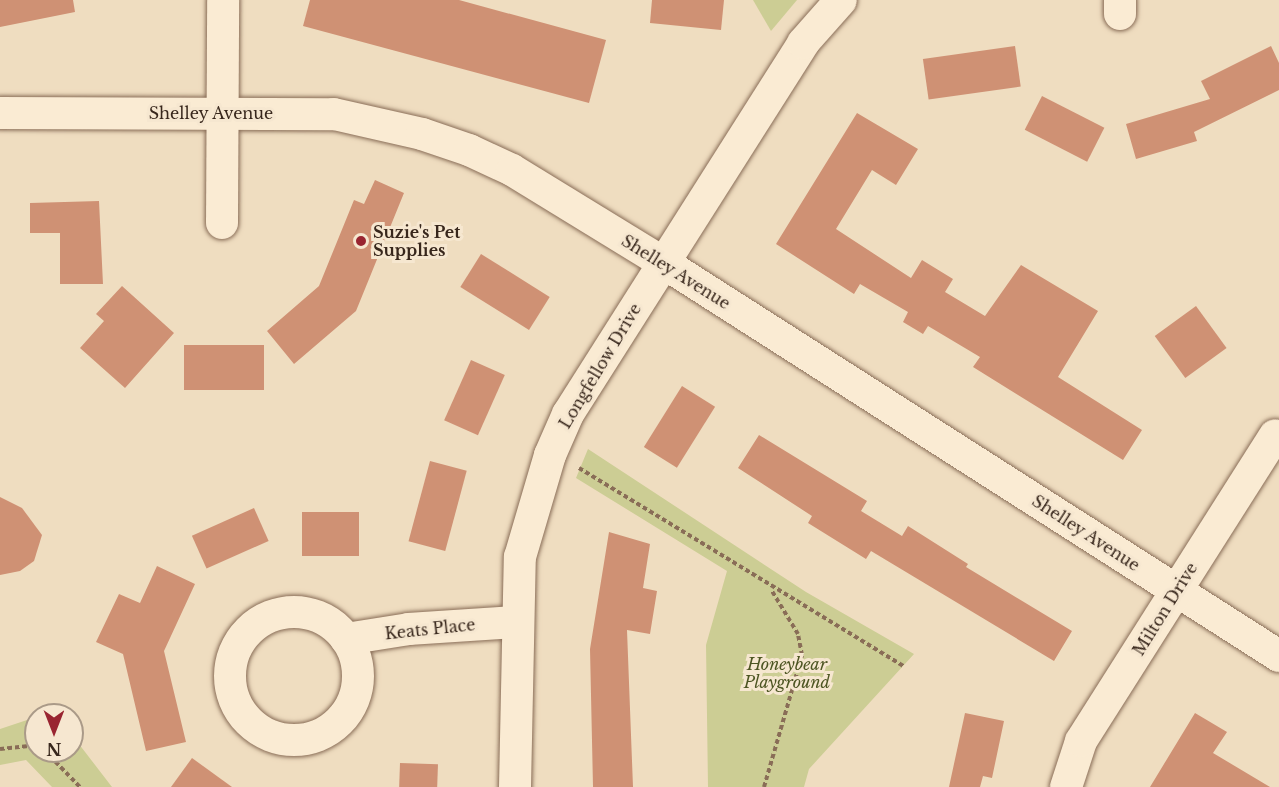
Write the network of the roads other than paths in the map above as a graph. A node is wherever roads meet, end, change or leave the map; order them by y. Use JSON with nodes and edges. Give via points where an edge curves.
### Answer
{"nodes":[{"id":1,"x":223,"y":0,"type":"edge"},
{"id":2,"x":841,"y":0,"type":"edge"},
{"id":3,"x":0,"y":113,"type":"edge"},
{"id":4,"x":224,"y":113,"type":"junction"},
{"id":5,"x":222,"y":223,"type":"dead end"},
{"id":6,"x":664,"y":263,"type":"junction"},
{"id":7,"x":1275,"y":435,"type":"dead end"},
{"id":8,"x":1177,"y":592,"type":"junction"},
{"id":9,"x":515,"y":622,"type":"junction"},
{"id":10,"x":346,"y":639,"type":"junction"},
{"id":11,"x":1279,"y":656,"type":"edge"},
{"id":12,"x":515,"y":787,"type":"edge"},
{"id":13,"x":1066,"y":787,"type":"edge"}],
"edges":[{"from":1,"to":4,"type":"street"},
{"from":2,"to":6,"type":"street","name":"Longfellow Drive","via":[[803,43]]},
{"from":3,"to":4,"type":"street","name":"Shelley Avenue"},
{"from":4,"to":5,"type":"street"},
{"from":4,"to":6,"type":"street","name":"Shelley Avenue","via":[[334,114],[422,134],[512,170]]},
{"from":6,"to":8,"type":"street","name":"Shelley Avenue"},
{"from":6,"to":9,"type":"street","name":"Longfellow Drive","via":[[568,414],[550,454],[520,557]]},
{"from":7,"to":8,"type":"street","name":"Milton Drive"},
{"from":8,"to":11,"type":"street","name":"Shelley Avenue"},
{"from":8,"to":13,"type":"street","name":"Milton Drive","via":[[1081,741]]},
{"from":9,"to":10,"type":"street","name":"Keats Place","via":[[409,629]]},
{"from":9,"to":12,"type":"street","name":"Longfellow Drive"},
{"from":10,"to":10,"type":"street","via":[[355,657],[355,697],[344,717],[327,731],[306,739],[284,740],[262,733],[245,719],[234,700],[229,678],[232,658],[255,625],[273,615],[314,615]]}]}
